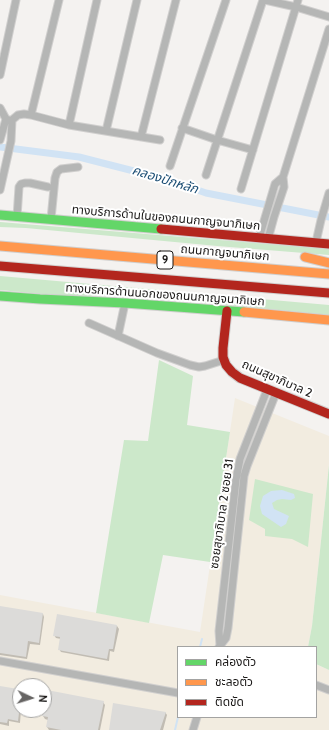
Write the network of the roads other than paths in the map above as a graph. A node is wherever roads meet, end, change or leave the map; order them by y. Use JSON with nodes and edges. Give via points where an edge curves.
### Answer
{"nodes":[{"id":1,"x":16,"y":0,"type":"edge"},
{"id":2,"x":59,"y":0,"type":"edge"},
{"id":3,"x":97,"y":0,"type":"edge"},
{"id":4,"x":137,"y":0,"type":"edge"},
{"id":5,"x":176,"y":0,"type":"edge"},
{"id":6,"x":226,"y":0,"type":"edge"},
{"id":7,"x":264,"y":0,"type":"edge"},
{"id":8,"x":297,"y":3,"type":"edge"},
{"id":9,"x":329,"y":17,"type":"edge"},
{"id":10,"x":329,"y":29,"type":"edge"},
{"id":11,"x":0,"y":75,"type":"edge"},
{"id":12,"x":0,"y":108,"type":"edge"},
{"id":13,"x":31,"y":115,"type":"junction"},
{"id":14,"x":9,"y":119,"type":"junction"},
{"id":15,"x":68,"y":125,"type":"junction"},
{"id":16,"x":182,"y":128,"type":"junction"},
{"id":17,"x":106,"y":130,"type":"junction"},
{"id":18,"x":141,"y":137,"type":"junction"},
{"id":19,"x":0,"y":140,"type":"edge"},
{"id":20,"x":160,"y":140,"type":"dead end"},
{"id":21,"x":217,"y":140,"type":"junction"},
{"id":22,"x":253,"y":150,"type":"junction"},
{"id":23,"x":170,"y":166,"type":"dead end"},
{"id":24,"x":78,"y":168,"type":"dead end"},
{"id":25,"x":206,"y":175,"type":"dead end"},
{"id":26,"x":283,"y":176,"type":"junction"},
{"id":27,"x":48,"y":187,"type":"dead end"},
{"id":28,"x":240,"y":189,"type":"dead end"},
{"id":29,"x":0,"y":190,"type":"edge"},
{"id":30,"x":329,"y":193,"type":"edge"},
{"id":31,"x":0,"y":215,"type":"edge"},
{"id":32,"x":17,"y":217,"type":"junction"},
{"id":33,"x":51,"y":219,"type":"junction"},
{"id":34,"x":263,"y":239,"type":"junction"},
{"id":35,"x":316,"y":242,"type":"junction"},
{"id":36,"x":329,"y":244,"type":"edge"},
{"id":37,"x":0,"y":246,"type":"edge"},
{"id":38,"x":305,"y":257,"type":"dead end"},
{"id":39,"x":329,"y":263,"type":"edge"},
{"id":40,"x":0,"y":266,"type":"edge"},
{"id":41,"x":329,"y":274,"type":"edge"},
{"id":42,"x":329,"y":293,"type":"edge"},
{"id":43,"x":0,"y":296,"type":"edge"},
{"id":44,"x":125,"y":303,"type":"junction"},
{"id":45,"x":228,"y":311,"type":"junction"},
{"id":46,"x":329,"y":320,"type":"edge"},
{"id":47,"x":88,"y":323,"type":"dead end"},
{"id":48,"x":118,"y":336,"type":"junction"},
{"id":49,"x":224,"y":360,"type":"junction"},
{"id":50,"x":267,"y":390,"type":"junction"},
{"id":51,"x":276,"y":393,"type":"junction"},
{"id":52,"x":329,"y":414,"type":"edge"},
{"id":53,"x":247,"y":440,"type":"junction"},
{"id":54,"x":256,"y":443,"type":"junction"},
{"id":55,"x":221,"y":646,"type":"edge"},
{"id":56,"x":222,"y":646,"type":"edge"},
{"id":57,"x":0,"y":662,"type":"edge"},
{"id":58,"x":317,"y":684,"type":"edge"},
{"id":59,"x":329,"y":690,"type":"edge"},
{"id":60,"x":177,"y":693,"type":"edge"},
{"id":61,"x":197,"y":718,"type":"edge"},
{"id":62,"x":193,"y":730,"type":"edge"}],
"edges":[{"from":1,"to":11,"type":"street"},
{"from":2,"to":13,"type":"street"},
{"from":3,"to":15,"type":"street"},
{"from":4,"to":17,"type":"street"},
{"from":5,"to":18,"type":"street"},
{"from":6,"to":16,"type":"street"},
{"from":7,"to":8,"type":"street"},
{"from":7,"to":21,"type":"street"},
{"from":8,"to":9,"type":"street"},
{"from":8,"to":22,"type":"street"},
{"from":10,"to":26,"type":"street"},
{"from":12,"to":14,"type":"street"},
{"from":13,"to":14,"type":"street","via":[[18,115]]},
{"from":13,"to":15,"type":"street"},
{"from":14,"to":19,"type":"street"},
{"from":14,"to":29,"type":"street","via":[[11,141]]},
{"from":15,"to":17,"type":"street"},
{"from":16,"to":21,"type":"street"},
{"from":16,"to":23,"type":"street"},
{"from":17,"to":18,"type":"street"},
{"from":18,"to":20,"type":"street"},
{"from":21,"to":22,"type":"street"},
{"from":21,"to":25,"type":"street"},
{"from":22,"to":28,"type":"street"},
{"from":24,"to":33,"type":"street","via":[[61,169],[57,172]]},
{"from":26,"to":34,"type":"street","via":[[284,187]]},
{"from":26,"to":34,"type":"street","via":[[275,184],[265,216]]},
{"from":27,"to":32,"type":"street","via":[[21,184]]},
{"from":30,"to":35,"type":"street"},
{"from":31,"to":32,"type":"main road","name":"ทางบริการด้านในของถนนกาญจนาภิเษก"},
{"from":32,"to":33,"type":"main road","name":"ทางบริการด้านในของถนนกาญจนาภิเษก"},
{"from":33,"to":34,"type":"main road","name":"ทางบริการด้านในของถนนกาญจนาภิเษก"},
{"from":34,"to":35,"type":"main road","name":"ทางบริการด้านในของถนนกาญจนาภิเษก"},
{"from":35,"to":36,"type":"main road","name":"ทางบริการด้านในของถนนกาญจนาภิเษก"},
{"from":37,"to":41,"type":"main road","name":"ถนนกาญจนาภิเษก","number":"9"},
{"from":38,"to":39,"type":"main road"},
{"from":40,"to":42,"type":"main road","number":"9"},
{"from":43,"to":44,"type":"main road","name":"ทางบริการด้านนอกของถนนกาญจนาภิเษก"},
{"from":44,"to":45,"type":"main road","name":"ทางบริการด้านนอกของถนนกาญจนาภิเษก"},
{"from":44,"to":48,"type":"street"},
{"from":45,"to":46,"type":"main road","name":"ทางบริการด้านนอกของถนนกาญจนาภิเษก"},
{"from":45,"to":49,"type":"main road"},
{"from":47,"to":48,"type":"street"},
{"from":48,"to":49,"type":"street","via":[[190,365],[206,366]]},
{"from":49,"to":50,"type":"main road","name":"ถนนสุขาภิบาล 2","via":[[240,378]]},
{"from":50,"to":51,"type":"main road","name":"ถนนสุขาภิบาล 2"},
{"from":50,"to":53,"type":"street","name":"ซอยสุขาภิบาล 2 ซอย 31"},
{"from":51,"to":52,"type":"main road","name":"ถนนสุขาภิบาล 2"},
{"from":51,"to":54,"type":"street","name":"ซอยสุขาภิบาล 2 ซอย 31"},
{"from":53,"to":54,"type":"street"},
{"from":53,"to":55,"type":"street","name":"ซอยสุขาภิบาล 2 ซอย 31","via":[[236,480],[219,631]]},
{"from":54,"to":56,"type":"street","name":"ซอยสุขาภิบาล 2 ซอย 31","via":[[244,476],[228,628]]},
{"from":57,"to":60,"type":"street"},
{"from":58,"to":59,"type":"street"},
{"from":61,"to":62,"type":"street"}]}
